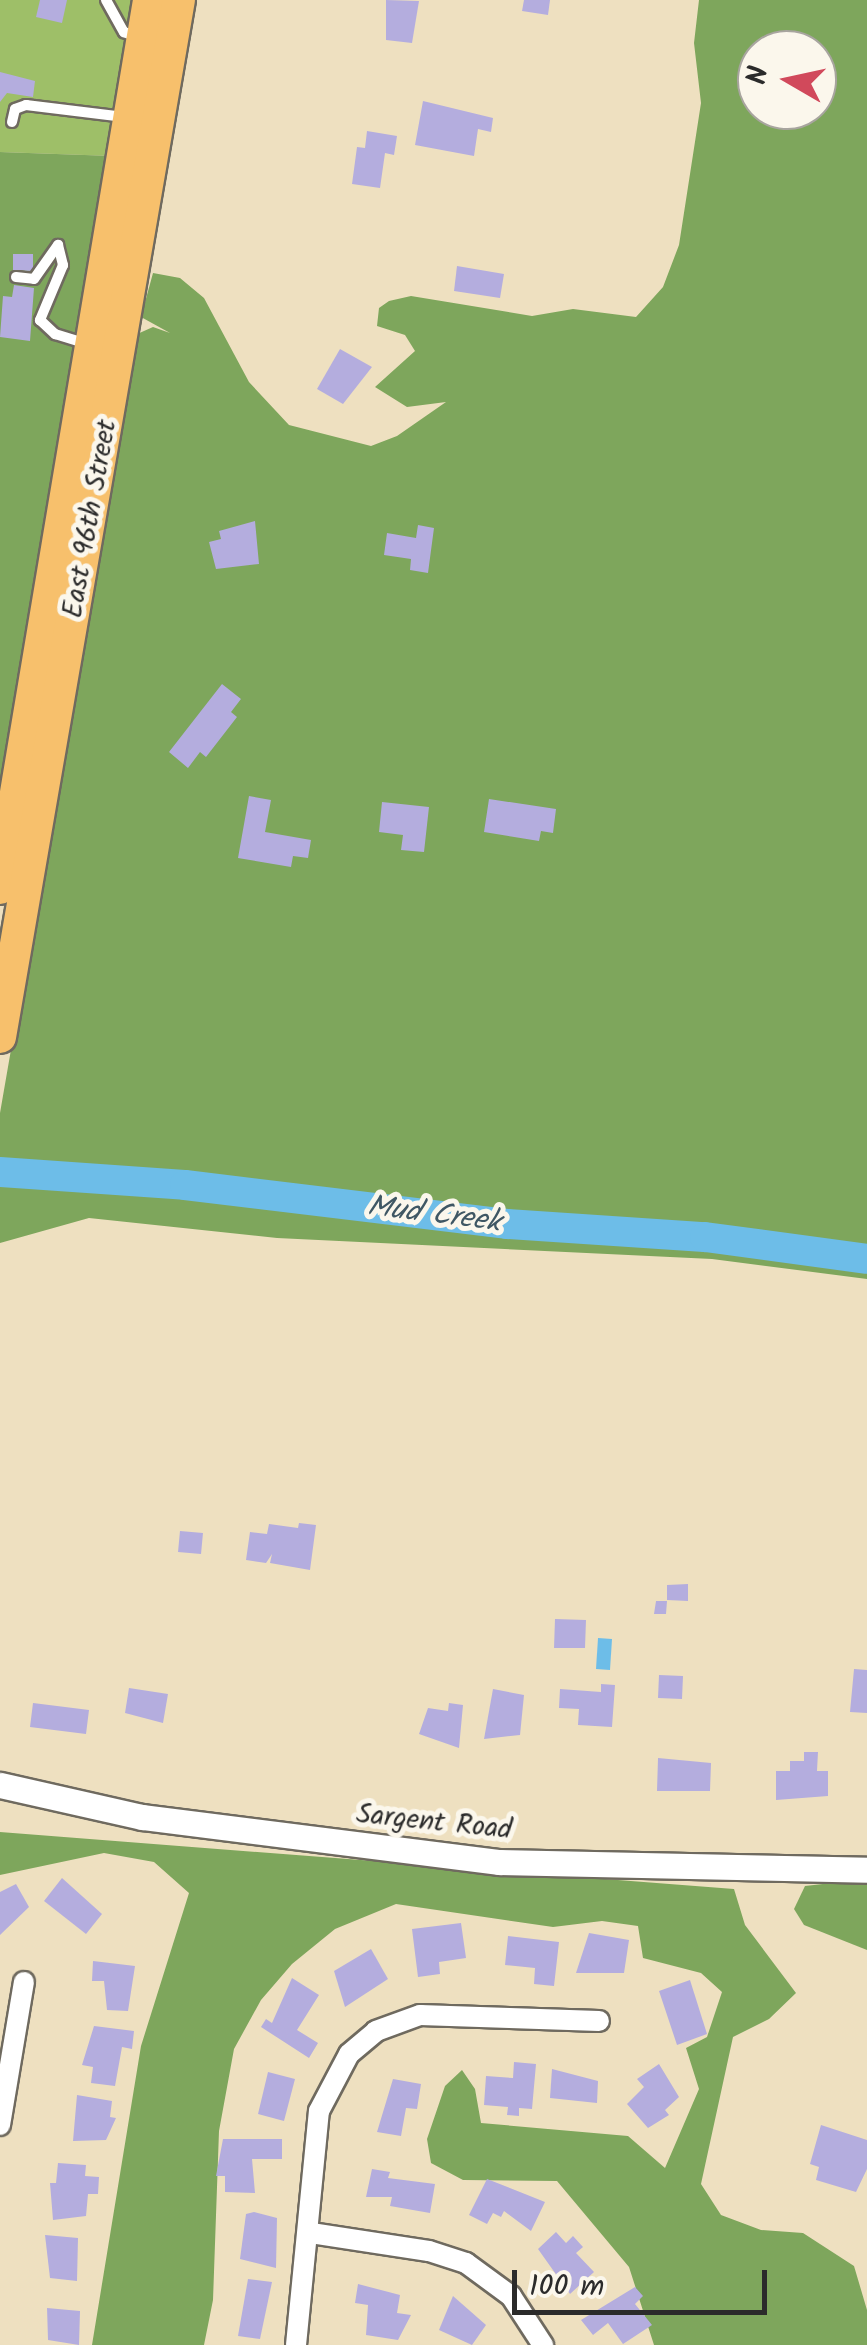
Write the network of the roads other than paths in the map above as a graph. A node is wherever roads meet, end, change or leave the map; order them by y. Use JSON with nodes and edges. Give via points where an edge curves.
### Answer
{"nodes":[{"id":1,"x":106,"y":0,"type":"edge"},
{"id":2,"x":149,"y":0,"type":"edge"},
{"id":3,"x":179,"y":0,"type":"edge"},
{"id":4,"x":142,"y":39,"type":"junction"},
{"id":5,"x":130,"y":118,"type":"junction"},
{"id":6,"x":12,"y":122,"type":"dead end"},
{"id":7,"x":16,"y":277,"type":"dead end"},
{"id":8,"x":91,"y":344,"type":"junction"},
{"id":9,"x":0,"y":888,"type":"edge"},
{"id":10,"x":0,"y":1037,"type":"edge"},
{"id":11,"x":0,"y":1785,"type":"edge"},
{"id":12,"x":867,"y":1870,"type":"edge"},
{"id":13,"x":24,"y":1982,"type":"dead end"},
{"id":14,"x":598,"y":2021,"type":"dead end"},
{"id":15,"x":0,"y":2125,"type":"edge"},
{"id":16,"x":312,"y":2233,"type":"junction"},
{"id":17,"x":296,"y":2345,"type":"edge"},
{"id":18,"x":543,"y":2345,"type":"edge"}],
"edges":[{"from":1,"to":4,"type":"lane","via":[[124,32]]},
{"from":2,"to":4,"type":"main road","name":"East 96th Street"},
{"from":3,"to":10,"type":"main road","name":"East 96th Street"},
{"from":4,"to":5,"type":"main road","name":"East 96th Street"},
{"from":5,"to":6,"type":"lane","via":[[26,106],[15,109]]},
{"from":5,"to":8,"type":"main road","name":"East 96th Street"},
{"from":7,"to":8,"type":"lane","via":[[34,279],[58,244],[63,265],[40,320],[55,334]]},
{"from":8,"to":9,"type":"main road","name":"East 96th Street"},
{"from":11,"to":12,"type":"street","name":"Sargent Road","via":[[142,1818],[499,1862]]},
{"from":13,"to":15,"type":"street"},
{"from":14,"to":16,"type":"street","via":[[428,2014],[370,2035],[340,2063],[323,2095]]},
{"from":16,"to":17,"type":"street"},
{"from":16,"to":18,"type":"street","via":[[466,2263],[511,2296]]}]}
